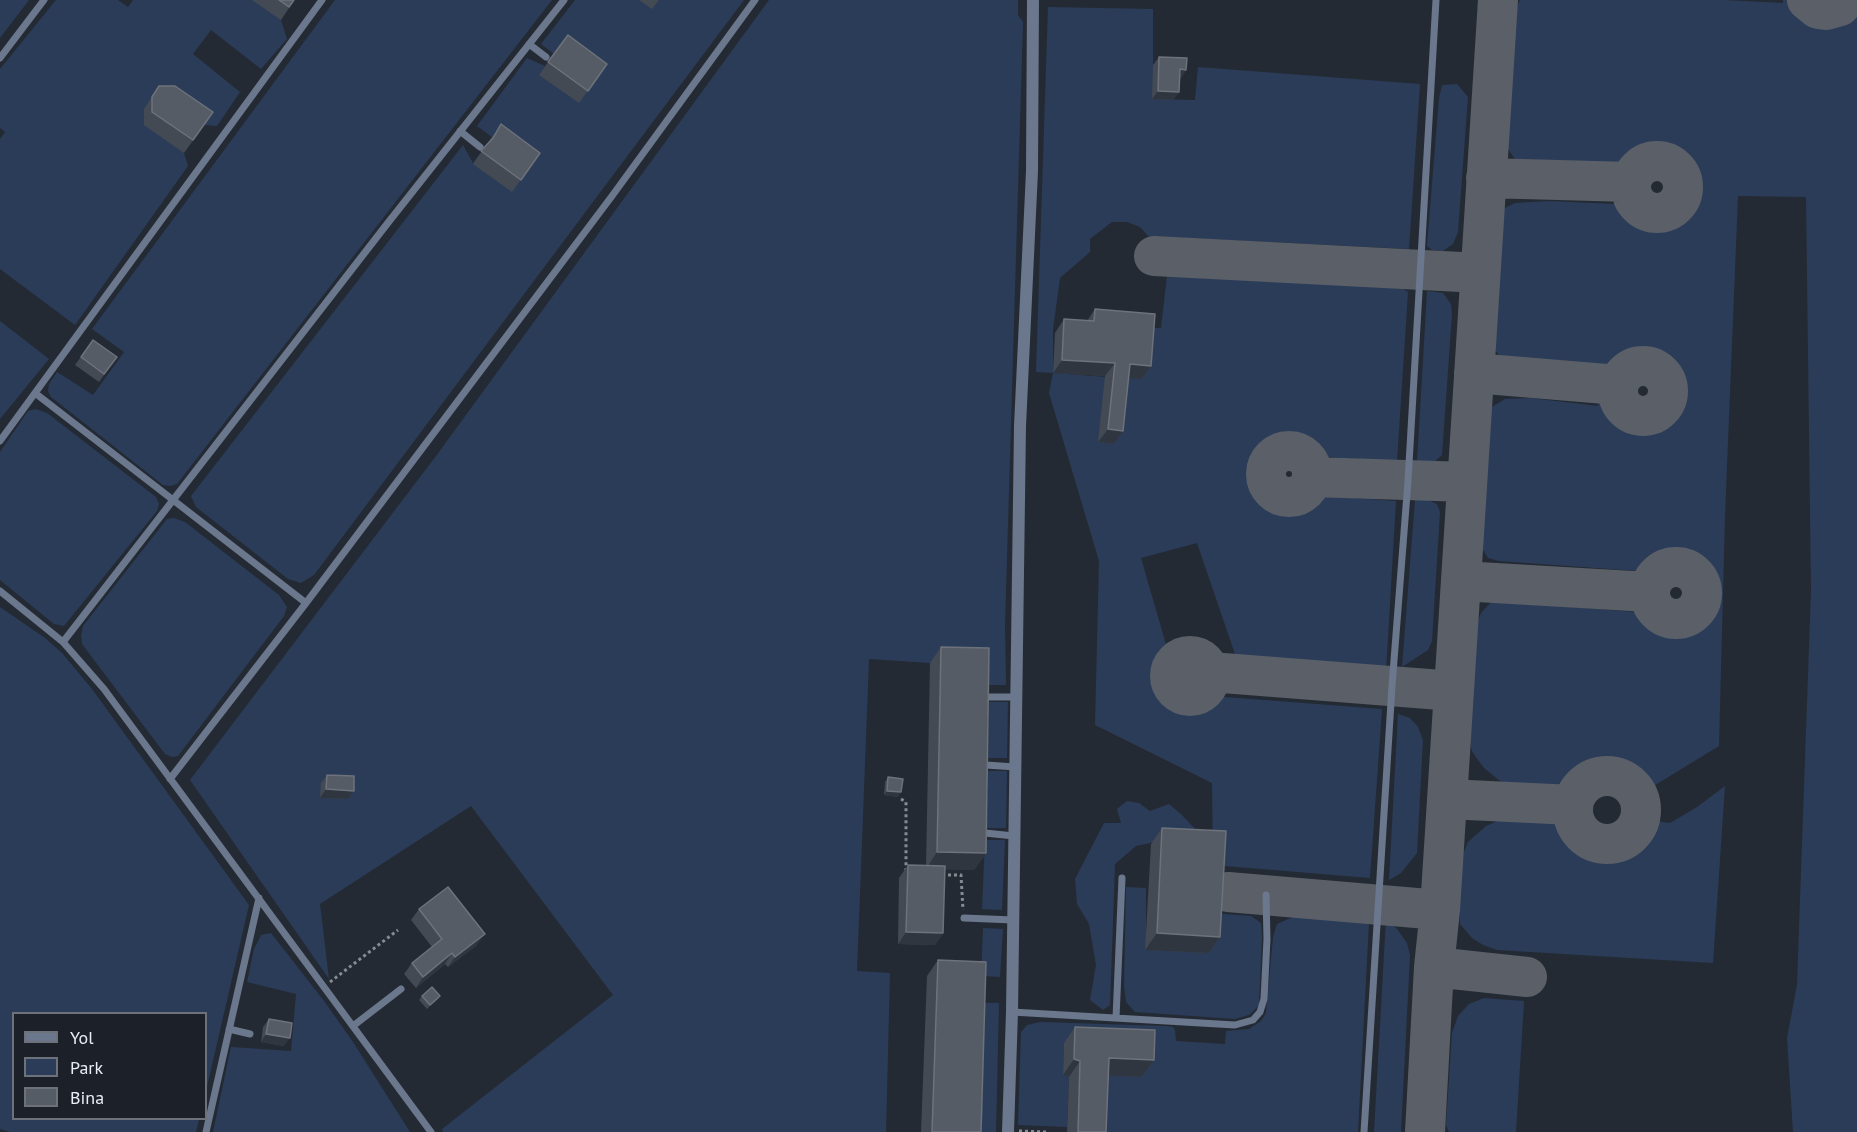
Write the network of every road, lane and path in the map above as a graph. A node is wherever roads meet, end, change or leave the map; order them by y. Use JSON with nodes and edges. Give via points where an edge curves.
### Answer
{"nodes":[{"id":1,"x":44,"y":0,"type":"edge"},
{"id":2,"x":322,"y":0,"type":"edge"},
{"id":3,"x":564,"y":0,"type":"edge"},
{"id":4,"x":755,"y":0,"type":"edge"},
{"id":5,"x":1033,"y":0,"type":"edge"},
{"id":6,"x":1436,"y":0,"type":"edge"},
{"id":7,"x":529,"y":44,"type":"junction"},
{"id":8,"x":546,"y":57,"type":"dead end"},
{"id":9,"x":0,"y":58,"type":"edge"},
{"id":10,"x":460,"y":131,"type":"junction"},
{"id":11,"x":480,"y":147,"type":"dead end"},
{"id":12,"x":35,"y":393,"type":"junction"},
{"id":13,"x":0,"y":441,"type":"edge"},
{"id":14,"x":173,"y":502,"type":"junction"},
{"id":15,"x":0,"y":591,"type":"edge"},
{"id":16,"x":306,"y":603,"type":"junction"},
{"id":17,"x":63,"y":642,"type":"junction"},
{"id":18,"x":987,"y":697,"type":"edge"},
{"id":19,"x":1016,"y":697,"type":"junction"},
{"id":20,"x":986,"y":765,"type":"edge"},
{"id":21,"x":1015,"y":767,"type":"junction"},
{"id":22,"x":170,"y":779,"type":"junction"},
{"id":23,"x":901,"y":799,"type":"dead end"},
{"id":24,"x":985,"y":833,"type":"edge"},
{"id":25,"x":1014,"y":836,"type":"junction"},
{"id":26,"x":906,"y":873,"type":"edge"},
{"id":27,"x":939,"y":874,"type":"edge"},
{"id":28,"x":1122,"y":878,"type":"dead end"},
{"id":29,"x":1266,"y":895,"type":"dead end"},
{"id":30,"x":259,"y":898,"type":"junction"},
{"id":31,"x":964,"y":918,"type":"joint"},
{"id":32,"x":1013,"y":920,"type":"junction"},
{"id":33,"x":398,"y":930,"type":"dead end"},
{"id":34,"x":324,"y":986,"type":"junction"},
{"id":35,"x":401,"y":989,"type":"dead end"},
{"id":36,"x":1012,"y":1012,"type":"junction"},
{"id":37,"x":1116,"y":1018,"type":"junction"},
{"id":38,"x":353,"y":1026,"type":"junction"},
{"id":39,"x":230,"y":1029,"type":"junction"},
{"id":40,"x":250,"y":1034,"type":"dead end"},
{"id":41,"x":1008,"y":1131,"type":"edge"},
{"id":42,"x":206,"y":1132,"type":"edge"},
{"id":43,"x":431,"y":1132,"type":"edge"},
{"id":44,"x":1046,"y":1132,"type":"edge"},
{"id":45,"x":1364,"y":1132,"type":"edge"}],
"edges":[{"from":1,"to":9,"type":"lane"},
{"from":2,"to":12,"type":"lane"},
{"from":3,"to":7,"type":"lane"},
{"from":4,"to":16,"type":"lane"},
{"from":5,"to":19,"type":"street","via":[[1032,171],[1020,426]]},
{"from":6,"to":45,"type":"lane"},
{"from":7,"to":8,"type":"lane"},
{"from":7,"to":10,"type":"lane"},
{"from":10,"to":11,"type":"lane"},
{"from":10,"to":14,"type":"lane"},
{"from":12,"to":13,"type":"lane"},
{"from":12,"to":14,"type":"lane"},
{"from":14,"to":16,"type":"lane"},
{"from":14,"to":17,"type":"lane"},
{"from":15,"to":17,"type":"lane"},
{"from":16,"to":22,"type":"lane"},
{"from":17,"to":22,"type":"lane","via":[[104,689]]},
{"from":18,"to":19,"type":"lane"},
{"from":19,"to":21,"type":"street"},
{"from":20,"to":21,"type":"lane"},
{"from":21,"to":25,"type":"street"},
{"from":22,"to":30,"type":"lane"},
{"from":23,"to":26,"type":"path","via":[[906,802]]},
{"from":24,"to":25,"type":"lane"},
{"from":25,"to":32,"type":"street"},
{"from":27,"to":31,"type":"path","via":[[961,875]]},
{"from":28,"to":37,"type":"lane"},
{"from":29,"to":37,"type":"lane","via":[[1264,999],[1252,1020],[1235,1025]]},
{"from":30,"to":34,"type":"lane"},
{"from":30,"to":39,"type":"lane"},
{"from":31,"to":32,"type":"lane"},
{"from":32,"to":36,"type":"street"},
{"from":33,"to":34,"type":"path"},
{"from":34,"to":38,"type":"lane"},
{"from":35,"to":38,"type":"lane"},
{"from":36,"to":37,"type":"lane"},
{"from":36,"to":41,"type":"street"},
{"from":38,"to":43,"type":"lane"},
{"from":39,"to":40,"type":"lane"},
{"from":39,"to":42,"type":"lane"},
{"from":41,"to":44,"type":"path"}]}
